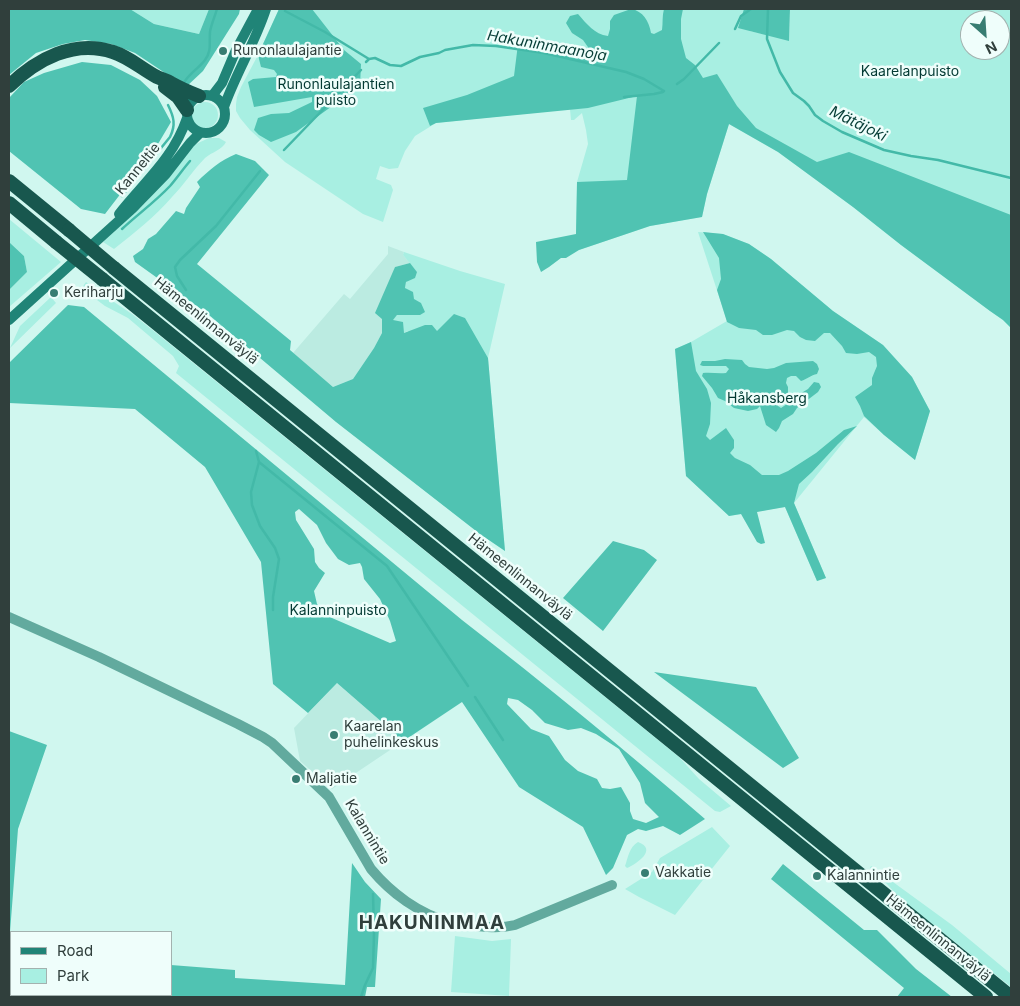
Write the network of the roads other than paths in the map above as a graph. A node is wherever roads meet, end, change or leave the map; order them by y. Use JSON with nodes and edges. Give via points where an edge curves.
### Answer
{"nodes":[{"id":1,"x":258,"y":9,"type":"edge"},
{"id":2,"x":266,"y":9,"type":"edge"},
{"id":3,"x":159,"y":78,"type":"junction"},
{"id":4,"x":9,"y":86,"type":"edge"},
{"id":5,"x":205,"y":96,"type":"junction"},
{"id":6,"x":224,"y":107,"type":"junction"},
{"id":7,"x":187,"y":114,"type":"junction"},
{"id":8,"x":200,"y":133,"type":"junction"},
{"id":9,"x":9,"y":181,"type":"edge"},
{"id":10,"x":9,"y":203,"type":"edge"},
{"id":11,"x":103,"y":234,"type":"junction"},
{"id":12,"x":9,"y":320,"type":"edge"},
{"id":13,"x":9,"y":617,"type":"edge"},
{"id":14,"x":612,"y":885,"type":"dead end"},
{"id":15,"x":986,"y":997,"type":"edge"},
{"id":16,"x":1011,"y":997,"type":"edge"}],
"edges":[{"from":1,"to":5,"type":"main road","via":[[222,83]]},
{"from":2,"to":6,"type":"main road"},
{"from":3,"to":4,"type":"highway","via":[[114,53],[85,48],[70,49],[48,57]]},
{"from":3,"to":5,"type":"highway"},
{"from":3,"to":7,"type":"highway","via":[[178,97]]},
{"from":5,"to":6,"type":"main road","via":[[219,100]]},
{"from":5,"to":7,"type":"main road","via":[[191,102]]},
{"from":6,"to":8,"type":"main road","via":[[224,121],[219,128],[212,133]]},
{"from":7,"to":8,"type":"main road","via":[[191,127]]},
{"from":7,"to":11,"type":"main road","name":"Kanneltie","via":[[182,133],[169,154]]},
{"from":8,"to":11,"type":"main road","name":"Kanneltie","via":[[134,208]]},
{"from":9,"to":16,"type":"highway","name":"Hämeenlinnanväylä","bridge":true},
{"from":10,"to":15,"type":"highway","name":"Hämeenlinnanväylä","bridge":true},
{"from":11,"to":12,"type":"main road","name":"Kanneltie"},
{"from":13,"to":14,"type":"street","name":"Kalannintie","via":[[99,657],[272,743],[329,797],[378,877],[403,899],[426,913],[449,922],[506,927]]}]}
